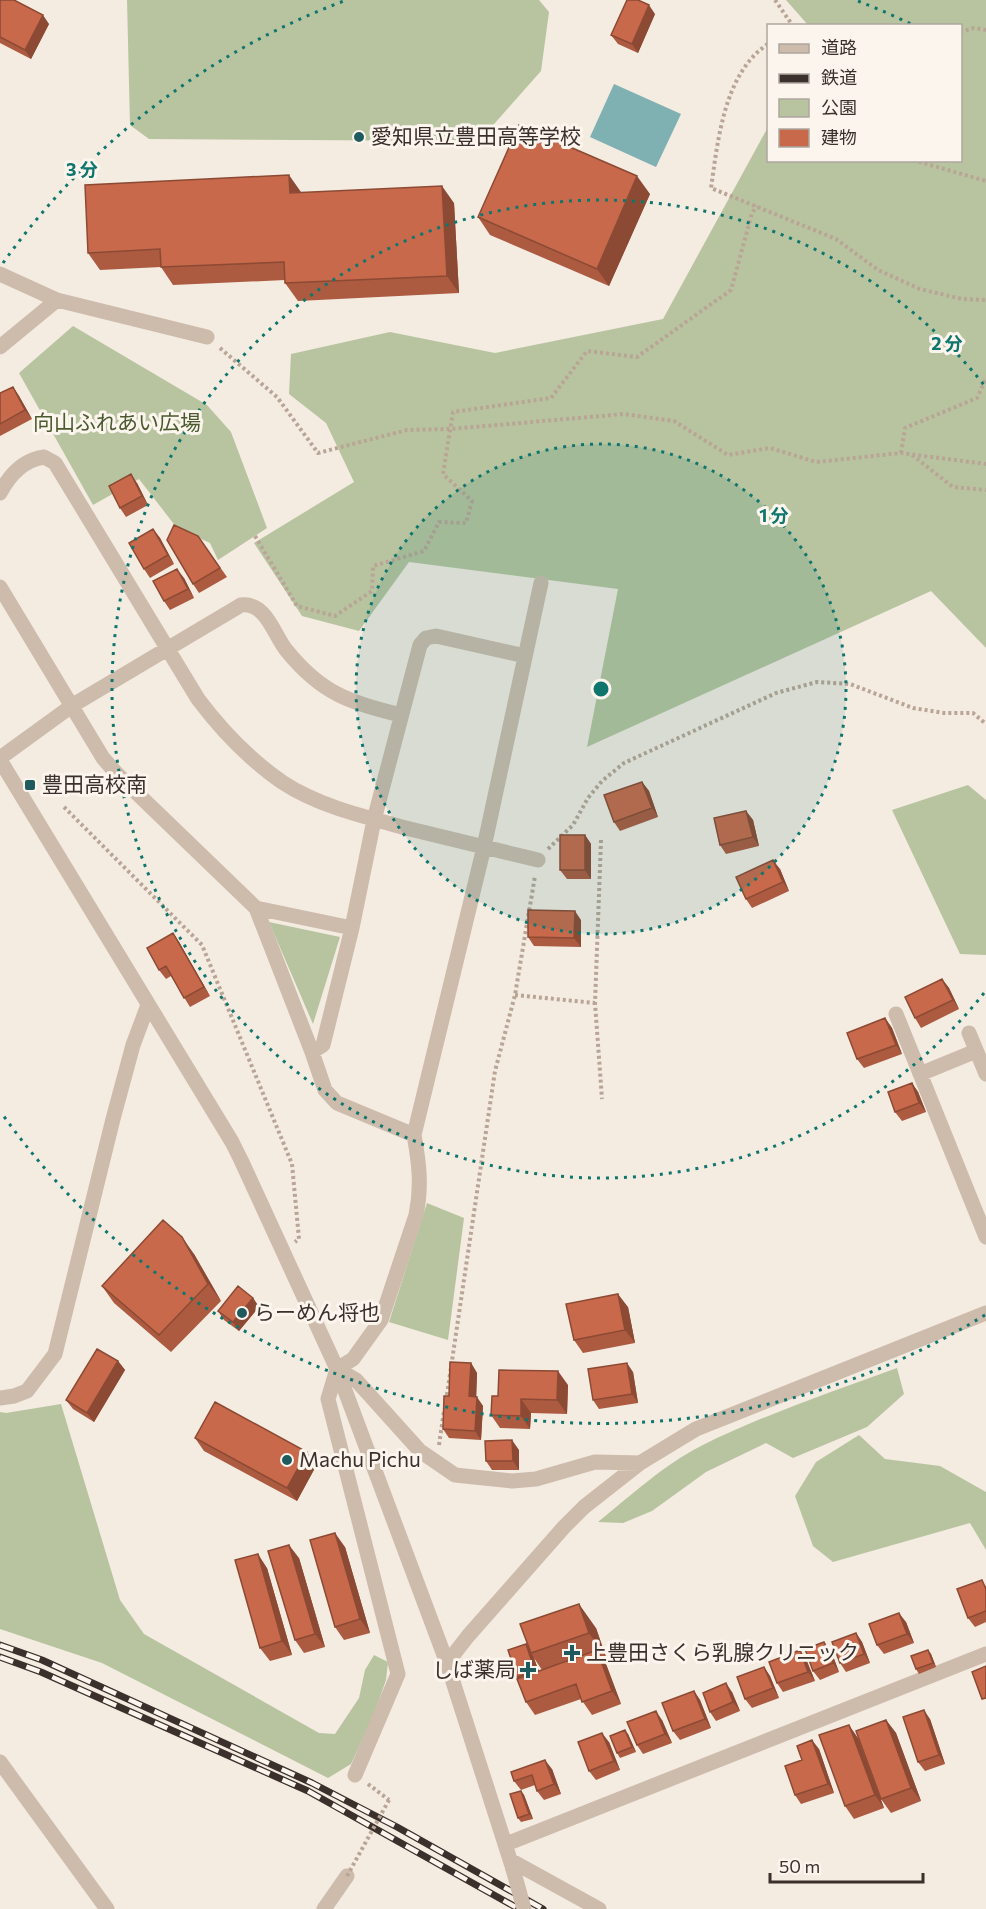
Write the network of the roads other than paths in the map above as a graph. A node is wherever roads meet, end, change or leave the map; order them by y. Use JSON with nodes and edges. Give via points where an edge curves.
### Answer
{"nodes":[{"id":1,"x":0,"y":274,"type":"edge"},
{"id":2,"x":57,"y":300,"type":"junction"},
{"id":3,"x":207,"y":338,"type":"road end"},
{"id":4,"x":0,"y":347,"type":"edge"},
{"id":5,"x":0,"y":493,"type":"edge"},
{"id":6,"x":541,"y":583,"type":"dead end"},
{"id":7,"x":0,"y":587,"type":"edge"},
{"id":8,"x":167,"y":649,"type":"junction"},
{"id":9,"x":525,"y":656,"type":"junction"},
{"id":10,"x":73,"y":705,"type":"junction"},
{"id":11,"x":401,"y":715,"type":"junction"},
{"id":12,"x":0,"y":759,"type":"edge"},
{"id":13,"x":374,"y":820,"type":"junction"},
{"id":14,"x":484,"y":847,"type":"junction"},
{"id":15,"x":538,"y":860,"type":"road end"},
{"id":16,"x":256,"y":908,"type":"junction"},
{"id":17,"x":352,"y":928,"type":"junction"},
{"id":18,"x":148,"y":1005,"type":"junction"},
{"id":19,"x":896,"y":1014,"type":"dead end"},
{"id":20,"x":969,"y":1033,"type":"dead end"},
{"id":21,"x":976,"y":1051,"type":"junction"},
{"id":22,"x":312,"y":1052,"type":"junction"},
{"id":23,"x":920,"y":1074,"type":"junction"},
{"id":24,"x":986,"y":1074,"type":"edge"},
{"id":25,"x":414,"y":1135,"type":"junction"},
{"id":26,"x":986,"y":1237,"type":"edge"},
{"id":27,"x":986,"y":1313,"type":"edge"},
{"id":28,"x":337,"y":1369,"type":"junction"},
{"id":29,"x":0,"y":1398,"type":"edge"},
{"id":30,"x":640,"y":1463,"type":"junction"},
{"id":31,"x":986,"y":1654,"type":"edge"},
{"id":32,"x":447,"y":1663,"type":"junction"},
{"id":33,"x":0,"y":1762,"type":"edge"},
{"id":34,"x":356,"y":1775,"type":"road end"},
{"id":35,"x":506,"y":1844,"type":"junction"},
{"id":36,"x":512,"y":1864,"type":"junction"},
{"id":37,"x":347,"y":1876,"type":"road end"},
{"id":38,"x":107,"y":1909,"type":"edge"},
{"id":39,"x":324,"y":1909,"type":"edge"},
{"id":40,"x":524,"y":1909,"type":"edge"},
{"id":41,"x":599,"y":1909,"type":"edge"}],
"edges":[{"from":1,"to":2,"type":"street"},
{"from":2,"to":3,"type":"street"},
{"from":2,"to":4,"type":"street"},
{"from":5,"to":8,"type":"street","via":[[12,473],[33,459],[44,457],[55,463]]},
{"from":6,"to":9,"type":"street"},
{"from":7,"to":10,"type":"street"},
{"from":8,"to":10,"type":"street"},
{"from":8,"to":11,"type":"street","via":[[242,605],[252,606],[261,610],[303,670],[321,684],[353,703]]},
{"from":8,"to":13,"type":"street","via":[[213,719],[245,752],[282,782],[321,803]]},
{"from":9,"to":11,"type":"street","via":[[430,636],[418,649]]},
{"from":9,"to":14,"type":"street"},
{"from":10,"to":12,"type":"street"},
{"from":10,"to":16,"type":"street","via":[[103,758],[117,774]]},
{"from":11,"to":13,"type":"street"},
{"from":12,"to":18,"type":"street"},
{"from":13,"to":14,"type":"street"},
{"from":13,"to":17,"type":"street"},
{"from":14,"to":15,"type":"street"},
{"from":14,"to":25,"type":"street"},
{"from":16,"to":17,"type":"street"},
{"from":16,"to":22,"type":"street"},
{"from":17,"to":22,"type":"street","via":[[323,1046]]},
{"from":18,"to":28,"type":"street","via":[[232,1142]]},
{"from":18,"to":29,"type":"street","via":[[132,1046],[55,1354],[27,1391]]},
{"from":19,"to":23,"type":"street"},
{"from":20,"to":21,"type":"street"},
{"from":21,"to":23,"type":"street"},
{"from":21,"to":24,"type":"street"},
{"from":22,"to":25,"type":"street","via":[[325,1090],[337,1104]]},
{"from":23,"to":26,"type":"street"},
{"from":25,"to":28,"type":"street","via":[[420,1166],[417,1208],[387,1306],[353,1359]]},
{"from":27,"to":30,"type":"street","via":[[696,1429]]},
{"from":28,"to":30,"type":"street","via":[[356,1380],[420,1451],[455,1475],[512,1481],[536,1479],[595,1462]]},
{"from":28,"to":32,"type":"street"},
{"from":28,"to":34,"type":"street","via":[[328,1399],[398,1674]]},
{"from":30,"to":32,"type":"street","via":[[584,1506]]},
{"from":31,"to":35,"type":"street"},
{"from":32,"to":35,"type":"street"},
{"from":33,"to":38,"type":"street"},
{"from":35,"to":36,"type":"street"},
{"from":36,"to":40,"type":"street","bridge":true},
{"from":36,"to":41,"type":"street"},
{"from":37,"to":39,"type":"street"}]}
